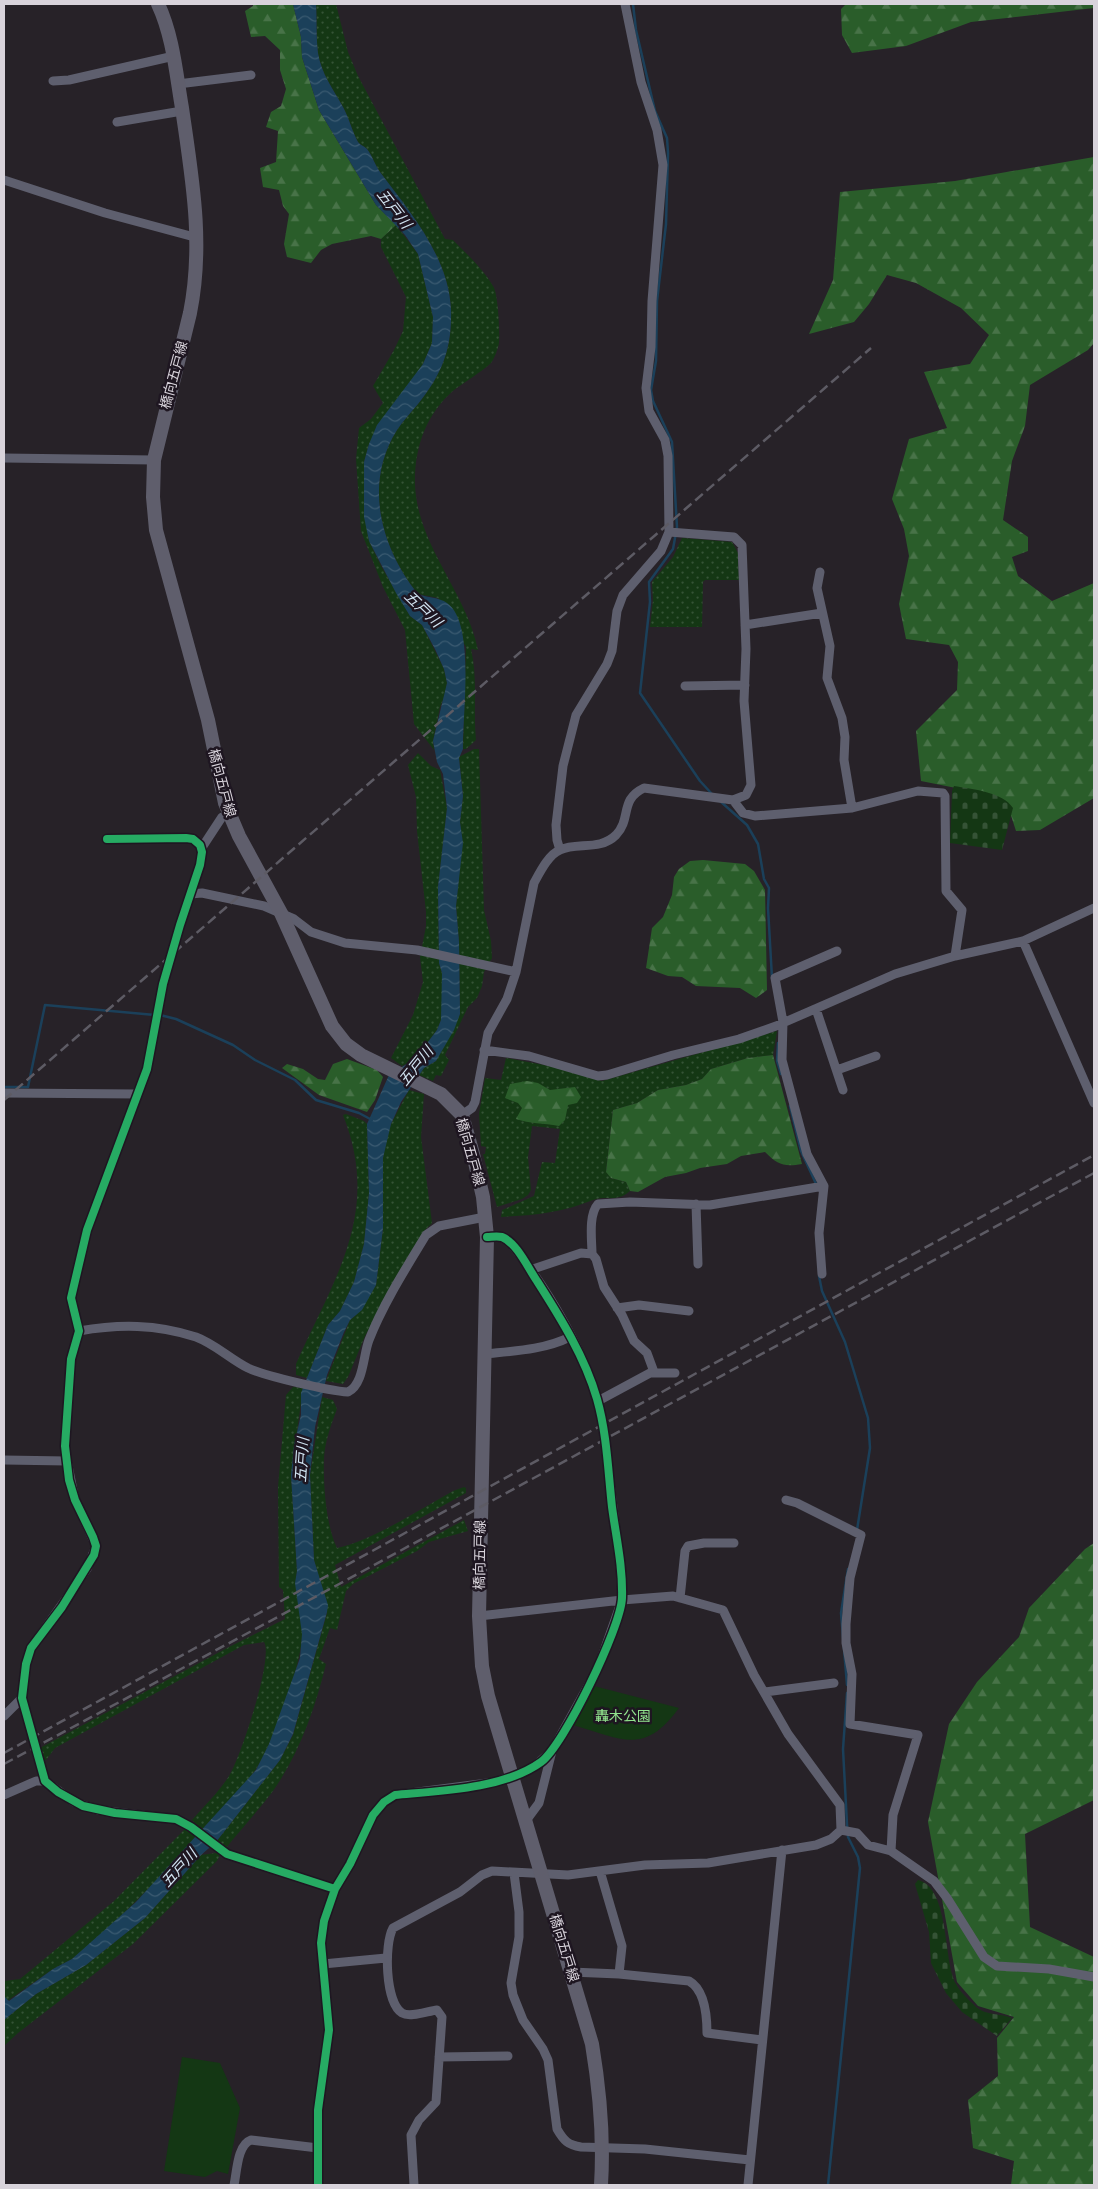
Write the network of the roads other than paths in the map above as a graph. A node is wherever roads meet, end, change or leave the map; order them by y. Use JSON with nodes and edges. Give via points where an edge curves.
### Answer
{"nodes":[{"id":1,"x":158,"y":4,"type":"edge"},
{"id":2,"x":625,"y":4,"type":"edge"},
{"id":3,"x":174,"y":56,"type":"junction"},
{"id":4,"x":251,"y":75,"type":"dead end"},
{"id":5,"x":53,"y":81,"type":"dead end"},
{"id":6,"x":178,"y":84,"type":"junction"},
{"id":7,"x":182,"y":111,"type":"junction"},
{"id":8,"x":117,"y":122,"type":"dead end"},
{"id":9,"x":4,"y":180,"type":"edge"},
{"id":10,"x":198,"y":238,"type":"junction"},
{"id":11,"x":4,"y":458,"type":"edge"},
{"id":12,"x":154,"y":460,"type":"junction"},
{"id":13,"x":669,"y":532,"type":"junction"},
{"id":14,"x":820,"y":572,"type":"dead end"},
{"id":15,"x":822,"y":613,"type":"junction"},
{"id":16,"x":745,"y":625,"type":"junction"},
{"id":17,"x":686,"y":686,"type":"dead end"},
{"id":18,"x":745,"y":686,"type":"junction"},
{"id":19,"x":733,"y":800,"type":"junction"},
{"id":20,"x":852,"y":808,"type":"junction"},
{"id":21,"x":229,"y":815,"type":"junction"},
{"id":22,"x":107,"y":839,"type":"dead end"},
{"id":23,"x":201,"y":849,"type":"junction"},
{"id":24,"x":560,"y":850,"type":"junction"},
{"id":25,"x":191,"y":894,"type":"junction"},
{"id":26,"x":1094,"y":908,"type":"edge"},
{"id":27,"x":281,"y":914,"type":"junction"},
{"id":28,"x":1022,"y":941,"type":"junction"},
{"id":29,"x":837,"y":951,"type":"dead end"},
{"id":30,"x":955,"y":956,"type":"junction"},
{"id":31,"x":516,"y":972,"type":"junction"},
{"id":32,"x":816,"y":1009,"type":"junction"},
{"id":33,"x":783,"y":1022,"type":"junction"},
{"id":34,"x":484,"y":1050,"type":"junction"},
{"id":35,"x":876,"y":1056,"type":"dead end"},
{"id":36,"x":837,"y":1070,"type":"junction"},
{"id":37,"x":843,"y":1090,"type":"dead end"},
{"id":38,"x":4,"y":1093,"type":"edge"},
{"id":39,"x":138,"y":1094,"type":"junction"},
{"id":40,"x":1094,"y":1103,"type":"edge"},
{"id":41,"x":462,"y":1115,"type":"junction"},
{"id":42,"x":824,"y":1186,"type":"junction"},
{"id":43,"x":696,"y":1204,"type":"junction"},
{"id":44,"x":485,"y":1218,"type":"junction"},
{"id":45,"x":487,"y":1237,"type":"junction"},
{"id":46,"x":592,"y":1254,"type":"junction"},
{"id":47,"x":698,"y":1264,"type":"dead end"},
{"id":48,"x":530,"y":1270,"type":"junction"},
{"id":49,"x":822,"y":1274,"type":"dead end"},
{"id":50,"x":617,"y":1308,"type":"junction"},
{"id":51,"x":689,"y":1311,"type":"dead end"},
{"id":52,"x":79,"y":1331,"type":"junction"},
{"id":53,"x":570,"y":1337,"type":"junction"},
{"id":54,"x":484,"y":1354,"type":"junction"},
{"id":55,"x":654,"y":1372,"type":"junction"},
{"id":56,"x":675,"y":1373,"type":"dead end"},
{"id":57,"x":598,"y":1400,"type":"junction"},
{"id":58,"x":601,"y":1416,"type":"tunnel mouth"},
{"id":59,"x":606,"y":1450,"type":"tunnel mouth"},
{"id":60,"x":4,"y":1460,"type":"edge"},
{"id":61,"x":66,"y":1461,"type":"junction"},
{"id":62,"x":786,"y":1500,"type":"dead end"},
{"id":63,"x":734,"y":1543,"type":"dead end"},
{"id":64,"x":680,"y":1598,"type":"junction"},
{"id":65,"x":622,"y":1600,"type":"junction"},
{"id":66,"x":479,"y":1616,"type":"junction"},
{"id":67,"x":834,"y":1683,"type":"dead end"},
{"id":68,"x":765,"y":1692,"type":"junction"},
{"id":69,"x":22,"y":1698,"type":"junction"},
{"id":70,"x":4,"y":1716,"type":"edge"},
{"id":71,"x":30,"y":1722,"type":"tunnel mouth"},
{"id":72,"x":552,"y":1752,"type":"junction"},
{"id":73,"x":41,"y":1766,"type":"tunnel mouth"},
{"id":74,"x":512,"y":1776,"type":"junction"},
{"id":75,"x":45,"y":1780,"type":"junction"},
{"id":76,"x":4,"y":1795,"type":"edge"},
{"id":77,"x":525,"y":1822,"type":"junction"},
{"id":78,"x":841,"y":1830,"type":"junction"},
{"id":79,"x":782,"y":1850,"type":"junction"},
{"id":80,"x":891,"y":1851,"type":"junction"},
{"id":81,"x":600,"y":1871,"type":"junction"},
{"id":82,"x":514,"y":1873,"type":"junction"},
{"id":83,"x":541,"y":1875,"type":"junction"},
{"id":84,"x":335,"y":1889,"type":"junction"},
{"id":85,"x":386,"y":1958,"type":"junction"},
{"id":86,"x":323,"y":1964,"type":"junction"},
{"id":87,"x":571,"y":1972,"type":"junction"},
{"id":88,"x":619,"y":1974,"type":"junction"},
{"id":89,"x":1094,"y":1977,"type":"edge"},
{"id":90,"x":762,"y":2040,"type":"junction"},
{"id":91,"x":508,"y":2056,"type":"dead end"},
{"id":92,"x":439,"y":2057,"type":"junction"},
{"id":93,"x":604,"y":2147,"type":"junction"},
{"id":94,"x":318,"y":2148,"type":"junction"},
{"id":95,"x":750,"y":2160,"type":"junction"},
{"id":96,"x":234,"y":2185,"type":"edge"},
{"id":97,"x":318,"y":2185,"type":"edge"},
{"id":98,"x":414,"y":2185,"type":"edge"},
{"id":99,"x":601,"y":2185,"type":"edge"},
{"id":100,"x":748,"y":2185,"type":"edge"}],
"edges":[{"from":1,"to":3,"type":"main road","name":"橋向五戸線","via":[[166,21]]},
{"from":2,"to":13,"type":"street","via":[[639,74],[657,130],[663,164],[646,388],[649,411],[665,440],[668,456]]},
{"from":3,"to":5,"type":"street"},
{"from":3,"to":6,"type":"main road","name":"橋向五戸線"},
{"from":4,"to":6,"type":"street"},
{"from":6,"to":7,"type":"main road","name":"橋向五戸線"},
{"from":7,"to":8,"type":"street"},
{"from":7,"to":10,"type":"main road","name":"橋向五戸線"},
{"from":9,"to":10,"type":"street","via":[[105,213]]},
{"from":10,"to":12,"type":"main road","name":"橋向五戸線","via":[[192,306]]},
{"from":11,"to":12,"type":"street"},
{"from":12,"to":21,"type":"main road","name":"橋向五戸線","via":[[152,497],[156,530],[208,720]]},
{"from":13,"to":16,"type":"street","via":[[734,537],[741,542]]},
{"from":13,"to":24,"type":"street","via":[[661,551],[623,595],[607,664],[576,715],[563,766],[556,825]]},
{"from":14,"to":15,"type":"street","via":[[817,588]]},
{"from":15,"to":16,"type":"street"},
{"from":15,"to":20,"type":"street","via":[[830,646],[827,678],[842,718],[844,760]]},
{"from":16,"to":18,"type":"street"},
{"from":17,"to":18,"type":"street"},
{"from":18,"to":19,"type":"street","via":[[751,785],[746,795]]},
{"from":19,"to":20,"type":"street","via":[[743,813],[755,816]]},
{"from":19,"to":24,"type":"street","via":[[644,788],[629,798],[624,821],[615,835],[603,843]]},
{"from":20,"to":30,"type":"street","via":[[918,791],[943,793],[946,891],[962,910]]},
{"from":21,"to":23,"type":"street","via":[[222,817]]},
{"from":21,"to":27,"type":"main road","name":"橋向五戸線"},
{"from":22,"to":23,"type":"street","via":[[186,838],[193,839]]},
{"from":23,"to":25,"type":"street"},
{"from":24,"to":31,"type":"street","via":[[541,870],[534,883]]},
{"from":25,"to":27,"type":"street","via":[[202,893],[264,906]]},
{"from":25,"to":39,"type":"street","via":[[164,984],[147,1069]]},
{"from":26,"to":28,"type":"street"},
{"from":27,"to":31,"type":"street","via":[[311,932],[345,943],[418,950]]},
{"from":27,"to":41,"type":"main road","name":"橋向五戸線","via":[[332,1026],[346,1044],[361,1055],[432,1089],[451,1102]]},
{"from":28,"to":30,"type":"street"},
{"from":28,"to":40,"type":"street"},
{"from":29,"to":33,"type":"street","via":[[775,978]]},
{"from":30,"to":32,"type":"street","via":[[895,974]]},
{"from":31,"to":34,"type":"street","via":[[507,999],[488,1033]]},
{"from":32,"to":33,"type":"street"},
{"from":32,"to":36,"type":"street"},
{"from":33,"to":34,"type":"street","via":[[738,1039],[598,1076],[529,1056]]},
{"from":33,"to":42,"type":"street","via":[[782,1060],[800,1133],[806,1154]]},
{"from":34,"to":41,"type":"street","via":[[475,1102]]},
{"from":35,"to":36,"type":"street"},
{"from":36,"to":37,"type":"street"},
{"from":38,"to":39,"type":"street"},
{"from":39,"to":52,"type":"street","via":[[87,1230],[76,1273],[72,1304]]},
{"from":41,"to":44,"type":"main road","name":"橋向五戸線"},
{"from":42,"to":43,"type":"street","via":[[732,1202]]},
{"from":42,"to":49,"type":"street","via":[[819,1233]]},
{"from":43,"to":46,"type":"street","via":[[598,1204],[593,1215]]},
{"from":43,"to":47,"type":"street"},
{"from":44,"to":45,"type":"main road","name":"橋向五戸線"},
{"from":44,"to":52,"type":"street","via":[[439,1226],[426,1236],[369,1340],[353,1389],[341,1391],[250,1369],[197,1338],[168,1330],[138,1325]]},
{"from":45,"to":48,"type":"street","via":[[501,1237],[509,1241]]},
{"from":45,"to":54,"type":"main road","name":"橋向五戸線"},
{"from":46,"to":48,"type":"street","via":[[581,1253]]},
{"from":46,"to":50,"type":"street","via":[[604,1287]]},
{"from":48,"to":53,"type":"street"},
{"from":50,"to":51,"type":"street","via":[[639,1305]]},
{"from":50,"to":55,"type":"street","via":[[634,1341],[647,1353]]},
{"from":52,"to":61,"type":"street","via":[[71,1359]]},
{"from":53,"to":54,"type":"street","via":[[551,1344]]},
{"from":53,"to":57,"type":"street"},
{"from":54,"to":66,"type":"main road","name":"橋向五戸線"},
{"from":55,"to":56,"type":"street"},
{"from":55,"to":57,"type":"street"},
{"from":57,"to":58,"type":"street"},
{"from":59,"to":65,"type":"street","via":[[622,1573]]},
{"from":60,"to":61,"type":"street"},
{"from":61,"to":69,"type":"street","via":[[75,1500],[96,1546],[87,1569],[31,1648]]},
{"from":62,"to":80,"type":"street","via":[[861,1535],[850,1578],[846,1624],[852,1674],[850,1724],[918,1735],[893,1816]]},
{"from":63,"to":64,"type":"street","via":[[704,1542],[688,1546]]},
{"from":64,"to":65,"type":"street"},
{"from":64,"to":68,"type":"street","via":[[723,1610]]},
{"from":65,"to":66,"type":"street"},
{"from":65,"to":72,"type":"street","via":[[598,1668]]},
{"from":66,"to":74,"type":"main road","name":"橋向五戸線","via":[[484,1678]]},
{"from":67,"to":68,"type":"street"},
{"from":68,"to":78,"type":"street","via":[[788,1734],[840,1805]]},
{"from":69,"to":70,"type":"street"},
{"from":69,"to":71,"type":"street"},
{"from":72,"to":74,"type":"street","via":[[531,1769]]},
{"from":72,"to":77,"type":"street","via":[[539,1802]]},
{"from":73,"to":75,"type":"street"},
{"from":74,"to":77,"type":"main road","name":"橋向五戸線"},
{"from":74,"to":84,"type":"street","via":[[495,1782],[394,1796],[384,1802],[373,1815]]},
{"from":75,"to":76,"type":"street"},
{"from":75,"to":84,"type":"street","via":[[58,1792],[83,1806],[115,1813],[166,1816],[191,1827],[223,1852]]},
{"from":77,"to":83,"type":"main road","name":"橋向五戸線"},
{"from":78,"to":79,"type":"street","via":[[831,1839],[816,1845]]},
{"from":78,"to":80,"type":"street","via":[[857,1833],[868,1845]]},
{"from":79,"to":81,"type":"street","via":[[708,1863],[645,1865]]},
{"from":79,"to":90,"type":"street"},
{"from":80,"to":89,"type":"street","via":[[934,1882],[984,1957],[997,1966],[1049,1968]]},
{"from":81,"to":83,"type":"street"},
{"from":81,"to":88,"type":"street","via":[[622,1946]]},
{"from":82,"to":83,"type":"street"},
{"from":82,"to":85,"type":"street","via":[[492,1871],[482,1875],[460,1892],[393,1928],[387,1942]]},
{"from":82,"to":93,"type":"street","via":[[519,1912],[511,1983],[515,2005],[548,2060],[558,2129],[563,2140],[570,2145]]},
{"from":83,"to":87,"type":"main road","name":"橋向五戸線"},
{"from":84,"to":86,"type":"street","via":[[324,1921]]},
{"from":85,"to":86,"type":"street"},
{"from":85,"to":92,"type":"street","via":[[398,2008],[408,2015],[441,2012]]},
{"from":86,"to":94,"type":"street","via":[[329,2030],[318,2110]]},
{"from":87,"to":88,"type":"street"},
{"from":87,"to":93,"type":"main road","name":"橋向五戸線","via":[[592,2044],[601,2097]]},
{"from":88,"to":90,"type":"street","via":[[696,1984],[707,2011],[707,2033]]},
{"from":90,"to":95,"type":"street"},
{"from":91,"to":92,"type":"street"},
{"from":92,"to":98,"type":"street","via":[[436,2102],[419,2120],[412,2136]]},
{"from":93,"to":95,"type":"street"},
{"from":93,"to":99,"type":"main road","name":"橋向五戸線"},
{"from":94,"to":96,"type":"street","via":[[245,2142]]},
{"from":94,"to":97,"type":"street"},
{"from":95,"to":100,"type":"street"}]}
